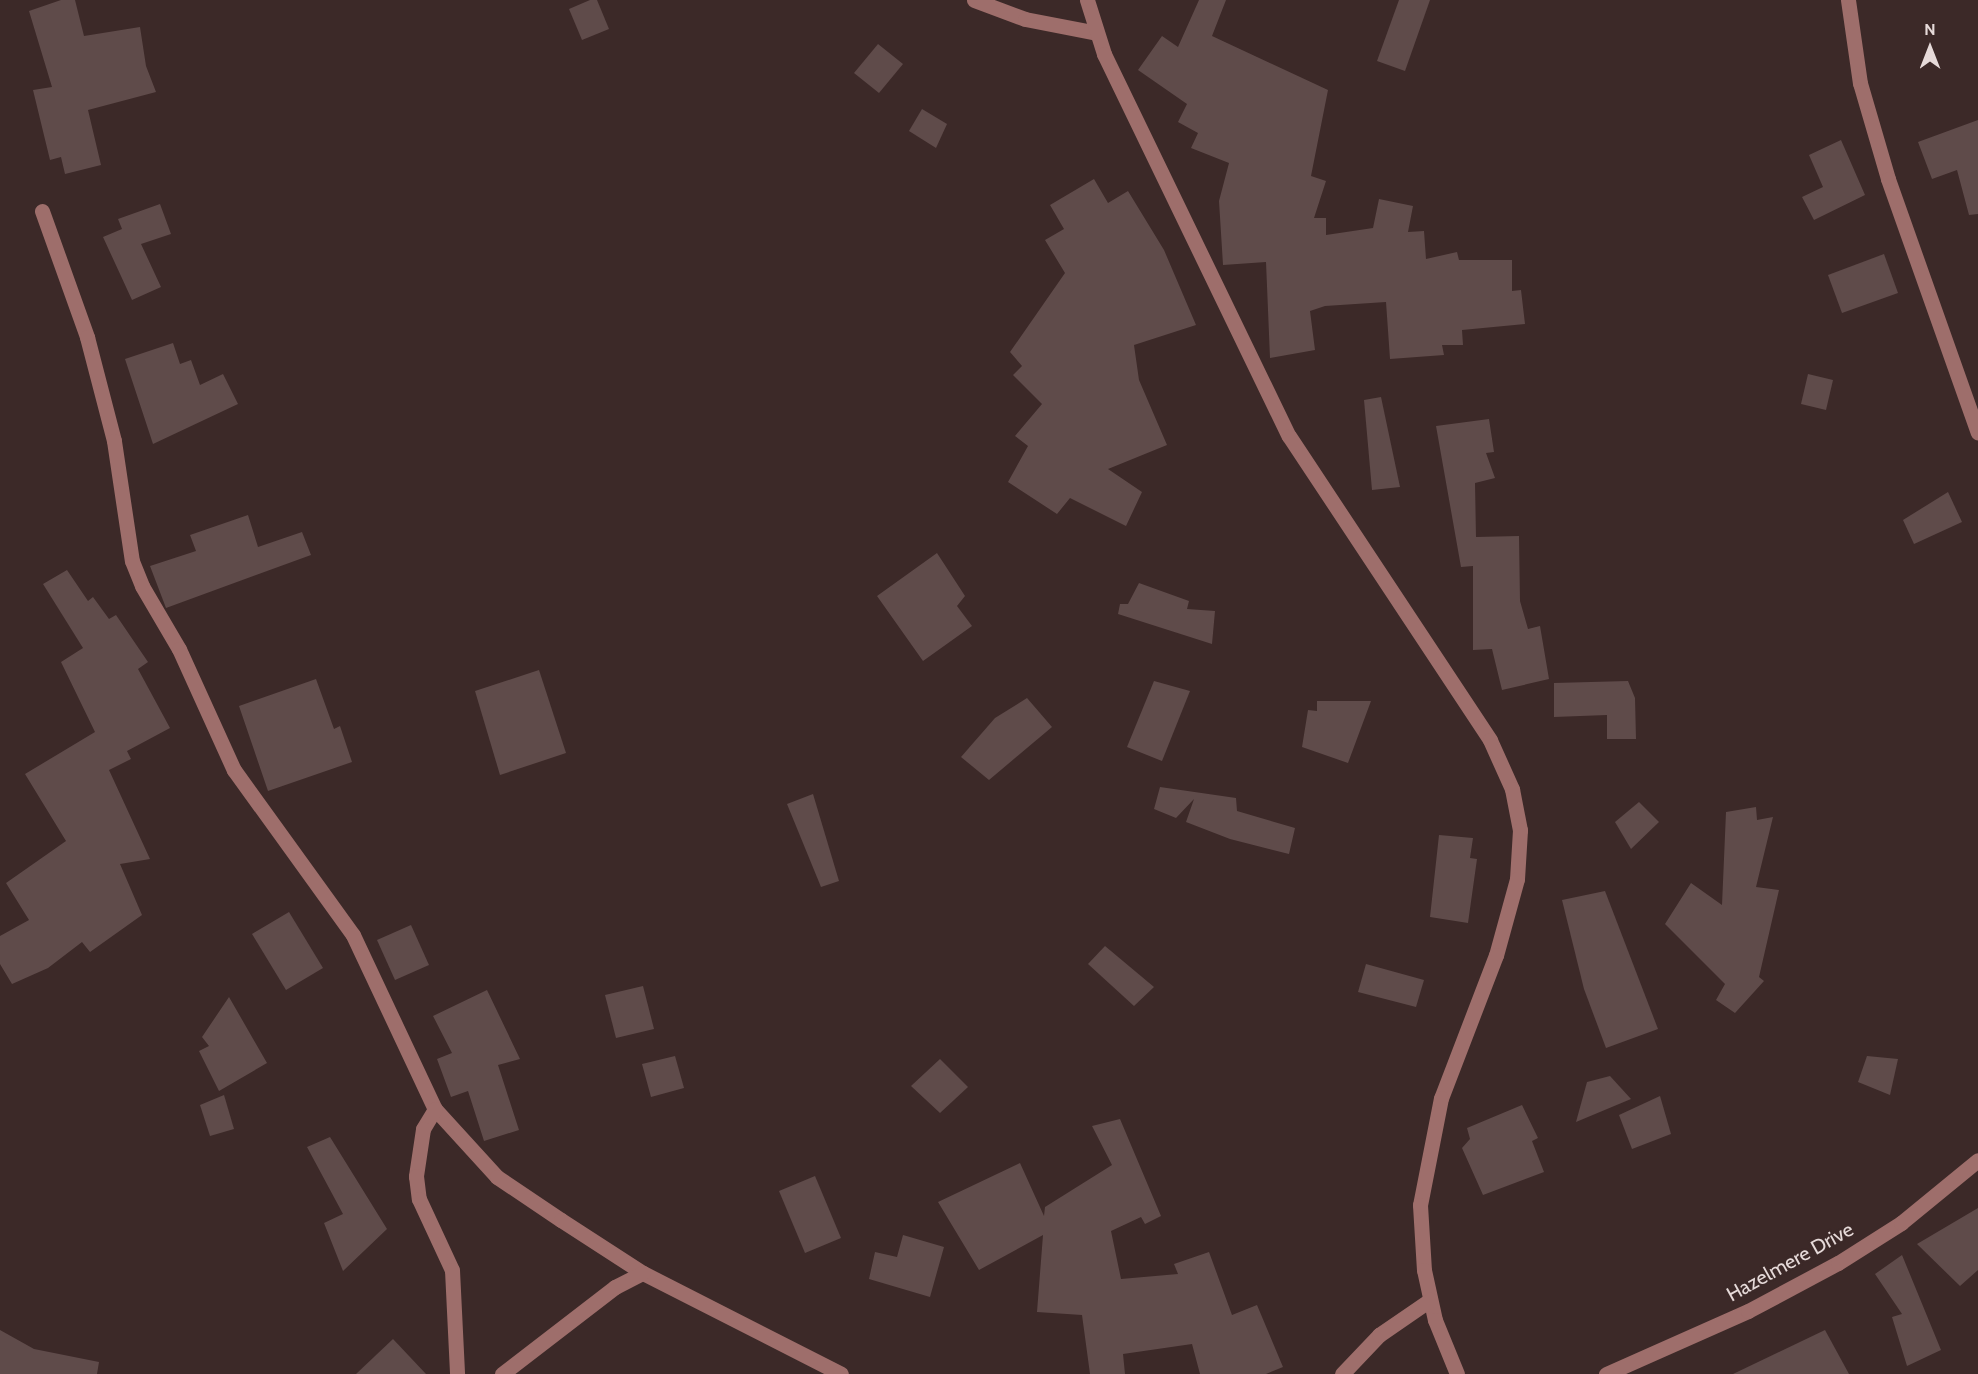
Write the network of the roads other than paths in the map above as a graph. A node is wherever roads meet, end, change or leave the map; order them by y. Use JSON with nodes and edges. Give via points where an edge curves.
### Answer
{"nodes":[{"id":1,"x":974,"y":0,"type":"edge"},
{"id":2,"x":1087,"y":0,"type":"edge"},
{"id":3,"x":1848,"y":0,"type":"edge"},
{"id":4,"x":1097,"y":33,"type":"junction"},
{"id":5,"x":42,"y":212,"type":"dead end"},
{"id":6,"x":1978,"y":434,"type":"edge"},
{"id":7,"x":435,"y":1109,"type":"junction"},
{"id":8,"x":1978,"y":1160,"type":"edge"},
{"id":9,"x":643,"y":1273,"type":"junction"},
{"id":10,"x":1430,"y":1300,"type":"junction"},
{"id":11,"x":457,"y":1374,"type":"edge"},
{"id":12,"x":502,"y":1374,"type":"edge"},
{"id":13,"x":841,"y":1374,"type":"edge"},
{"id":14,"x":1342,"y":1374,"type":"edge"},
{"id":15,"x":1457,"y":1374,"type":"edge"},
{"id":16,"x":1606,"y":1374,"type":"edge"}],
"edges":[{"from":1,"to":4,"type":"street","via":[[1025,19]]},
{"from":2,"to":4,"type":"street"},
{"from":3,"to":6,"type":"street","via":[[1860,83],[1885,169]]},
{"from":4,"to":10,"type":"street","via":[[1256,373],[1308,470],[1490,740],[1512,789],[1520,830],[1517,879],[1496,956],[1441,1098],[1426,1158],[1420,1205]]},
{"from":5,"to":7,"type":"street","via":[[87,337],[114,441],[132,561],[142,586],[179,649],[234,770],[353,935]]},
{"from":7,"to":9,"type":"street","via":[[497,1177]]},
{"from":7,"to":11,"type":"street","via":[[423,1129],[416,1176],[419,1199],[452,1270]]},
{"from":8,"to":16,"type":"street","name":"Hazelmere Drive","via":[[1901,1223],[1838,1263],[1748,1311]]},
{"from":9,"to":12,"type":"street","via":[[615,1287]]},
{"from":9,"to":13,"type":"street"},
{"from":10,"to":14,"type":"street","via":[[1379,1335]]},
{"from":10,"to":15,"type":"street"}]}
